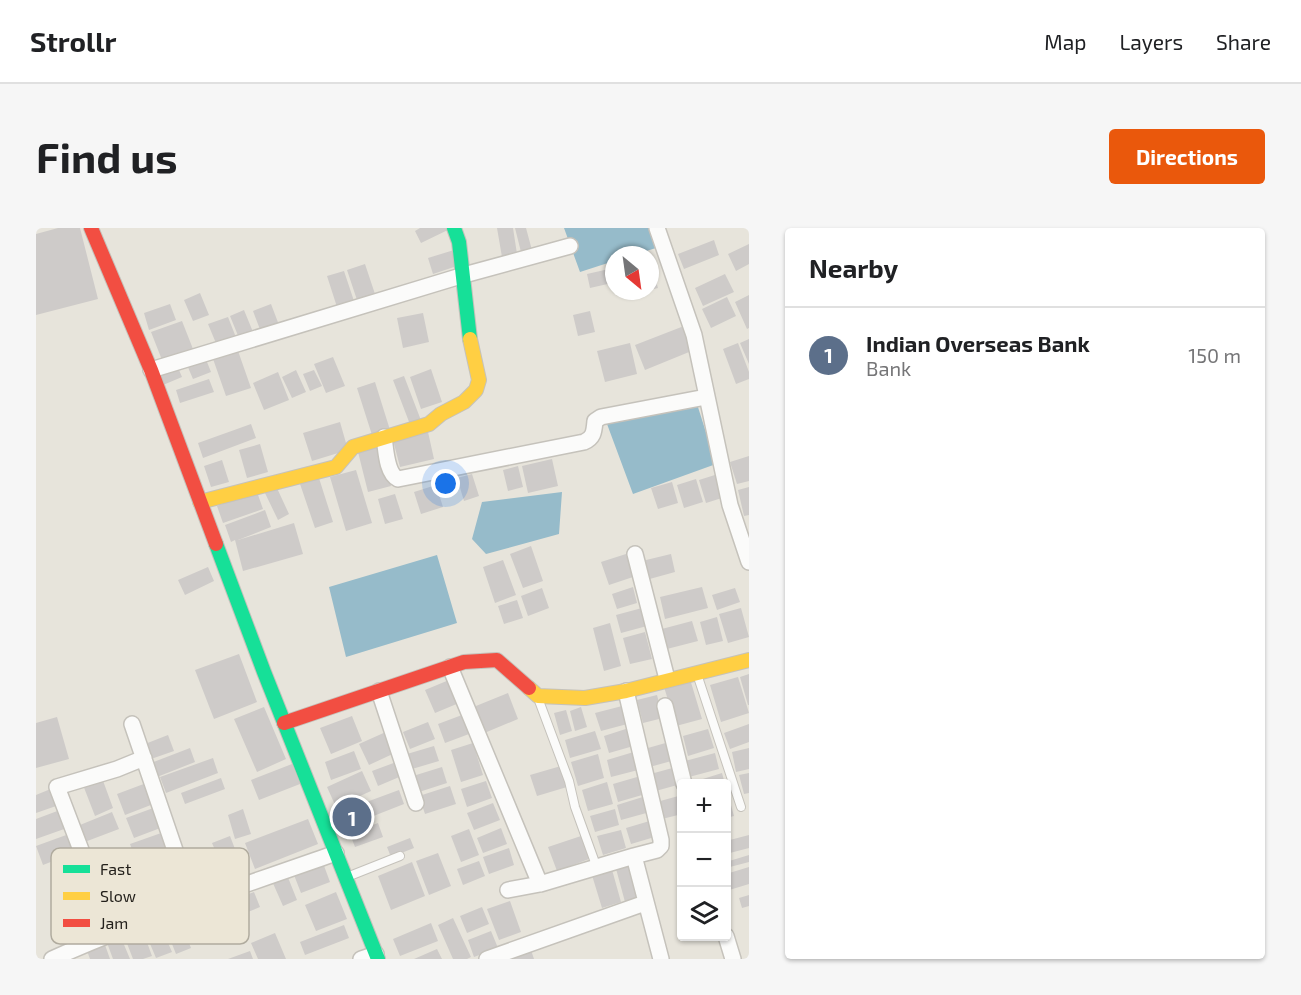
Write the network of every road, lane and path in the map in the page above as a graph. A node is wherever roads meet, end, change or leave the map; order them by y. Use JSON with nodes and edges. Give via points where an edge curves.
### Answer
{"nodes":[{"id":1,"x":91,"y":228,"type":"edge"},
{"id":2,"x":454,"y":228,"type":"edge"},
{"id":3,"x":657,"y":228,"type":"edge"},
{"id":4,"x":570,"y":246,"type":"dead end"},
{"id":5,"x":464,"y":275,"type":"junction"},
{"id":6,"x":151,"y":370,"type":"junction"},
{"id":7,"x":706,"y":397,"type":"junction"},
{"id":8,"x":384,"y":437,"type":"junction"},
{"id":9,"x":200,"y":502,"type":"junction"},
{"id":10,"x":635,"y":554,"type":"dead end"},
{"id":11,"x":749,"y":562,"type":"edge"},
{"id":12,"x":749,"y":660,"type":"edge"},
{"id":13,"x":450,"y":667,"type":"junction"},
{"id":14,"x":696,"y":672,"type":"junction"},
{"id":15,"x":667,"y":679,"type":"junction"},
{"id":16,"x":380,"y":691,"type":"junction"},
{"id":17,"x":626,"y":691,"type":"junction"},
{"id":18,"x":538,"y":696,"type":"junction"},
{"id":19,"x":665,"y":706,"type":"dead end"},
{"id":20,"x":284,"y":723,"type":"junction"},
{"id":21,"x":132,"y":724,"type":"dead end"},
{"id":22,"x":144,"y":758,"type":"junction"},
{"id":23,"x":683,"y":779,"type":"edge"},
{"id":24,"x":416,"y":803,"type":"dead end"},
{"id":25,"x":741,"y":807,"type":"dead end"},
{"id":26,"x":80,"y":848,"type":"edge"},
{"id":27,"x":174,"y":848,"type":"edge"},
{"id":28,"x":336,"y":853,"type":"junction"},
{"id":29,"x":400,"y":856,"type":"dead end"},
{"id":30,"x":634,"y":856,"type":"junction"},
{"id":31,"x":597,"y":868,"type":"junction"},
{"id":32,"x":346,"y":878,"type":"junction"},
{"id":33,"x":249,"y":883,"type":"edge"},
{"id":34,"x":540,"y":884,"type":"junction"},
{"id":35,"x":508,"y":890,"type":"dead end"},
{"id":36,"x":645,"y":903,"type":"junction"},
{"id":37,"x":728,"y":941,"type":"edge"},
{"id":38,"x":89,"y":944,"type":"edge"},
{"id":39,"x":372,"y":957,"type":"edge"},
{"id":40,"x":52,"y":959,"type":"edge"},
{"id":41,"x":487,"y":959,"type":"edge"},
{"id":42,"x":661,"y":959,"type":"edge"},
{"id":43,"x":733,"y":959,"type":"edge"}],
"edges":[{"from":1,"to":6,"type":"street"},
{"from":2,"to":5,"type":"street"},
{"from":3,"to":7,"type":"street","via":[[693,335]]},
{"from":4,"to":5,"type":"street"},
{"from":5,"to":6,"type":"street"},
{"from":5,"to":8,"type":"street","via":[[469,336],[479,380],[476,390],[429,424]]},
{"from":6,"to":9,"type":"street"},
{"from":7,"to":8,"type":"street","via":[[601,417],[595,421],[591,439],[584,442],[398,479],[391,472]]},
{"from":7,"to":11,"type":"street","via":[[730,505]]},
{"from":8,"to":9,"type":"street","via":[[353,447],[336,467]]},
{"from":9,"to":20,"type":"street"},
{"from":10,"to":15,"type":"street"},
{"from":12,"to":14,"type":"street"},
{"from":13,"to":16,"type":"street"},
{"from":13,"to":18,"type":"street","via":[[497,660]]},
{"from":13,"to":34,"type":"street"},
{"from":14,"to":15,"type":"street"},
{"from":14,"to":25,"type":"lane"},
{"from":15,"to":17,"type":"street"},
{"from":16,"to":20,"type":"street"},
{"from":16,"to":24,"type":"street"},
{"from":17,"to":18,"type":"street","via":[[585,698]]},
{"from":17,"to":30,"type":"street","via":[[662,846]]},
{"from":18,"to":31,"type":"lane"},
{"from":19,"to":23,"type":"street"},
{"from":20,"to":28,"type":"street"},
{"from":21,"to":22,"type":"street"},
{"from":22,"to":26,"type":"street","via":[[57,787]]},
{"from":22,"to":27,"type":"street"},
{"from":28,"to":32,"type":"street"},
{"from":28,"to":33,"type":"street"},
{"from":29,"to":32,"type":"lane"},
{"from":30,"to":31,"type":"street"},
{"from":30,"to":36,"type":"street"},
{"from":31,"to":34,"type":"street"},
{"from":32,"to":39,"type":"street"},
{"from":34,"to":35,"type":"street"},
{"from":36,"to":41,"type":"street"},
{"from":36,"to":42,"type":"street"},
{"from":37,"to":43,"type":"street"},
{"from":38,"to":40,"type":"street"}]}
